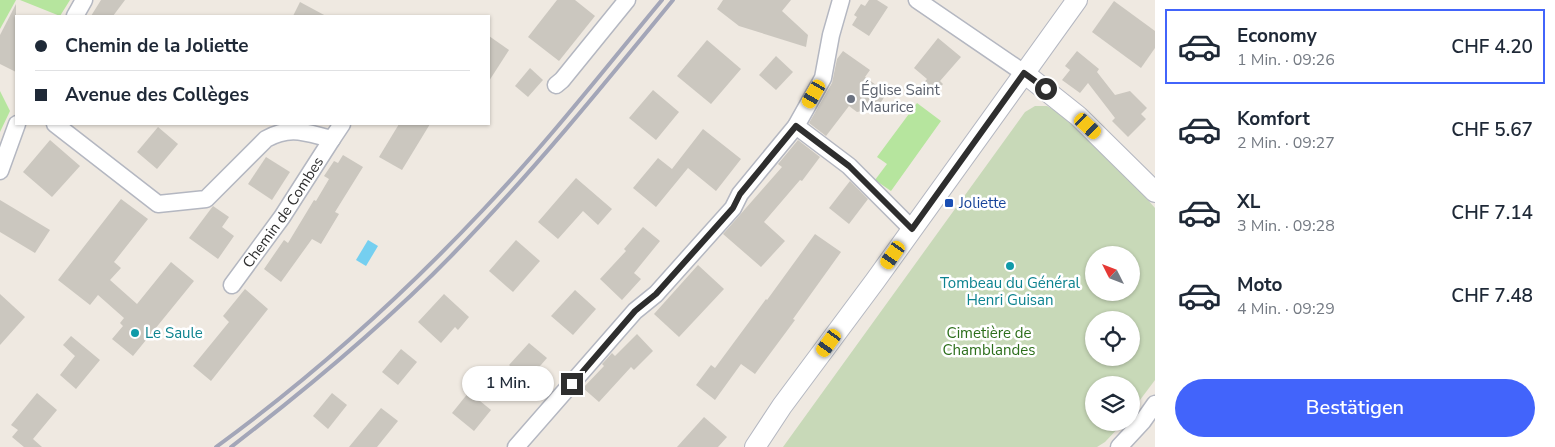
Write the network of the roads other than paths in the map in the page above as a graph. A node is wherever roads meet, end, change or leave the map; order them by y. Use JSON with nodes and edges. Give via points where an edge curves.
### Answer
{"nodes":[{"id":1,"x":84,"y":0,"type":"edge"},
{"id":2,"x":627,"y":0,"type":"edge"},
{"id":3,"x":841,"y":0,"type":"edge"},
{"id":4,"x":916,"y":0,"type":"edge"},
{"id":5,"x":1078,"y":0,"type":"edge"},
{"id":6,"x":76,"y":15,"type":"edge"},
{"id":7,"x":1024,"y":73,"type":"junction"},
{"id":8,"x":556,"y":85,"type":"dead end"},
{"id":9,"x":17,"y":125,"type":"edge"},
{"id":10,"x":56,"y":125,"type":"edge"},
{"id":11,"x":341,"y":125,"type":"edge"},
{"id":12,"x":796,"y":126,"type":"junction"},
{"id":13,"x":332,"y":139,"type":"junction"},
{"id":14,"x":0,"y":172,"type":"edge"},
{"id":15,"x":1155,"y":192,"type":"edge"},
{"id":16,"x":912,"y":229,"type":"junction"},
{"id":17,"x":232,"y":285,"type":"dead end"},
{"id":18,"x":1155,"y":404,"type":"edge"},
{"id":19,"x":516,"y":447,"type":"edge"},
{"id":20,"x":755,"y":447,"type":"edge"},
{"id":21,"x":1119,"y":447,"type":"edge"}],
"edges":[{"from":1,"to":6,"type":"street"},
{"from":2,"to":8,"type":"street"},
{"from":3,"to":12,"type":"street","via":[[823,78]]},
{"from":4,"to":7,"type":"street"},
{"from":5,"to":7,"type":"street"},
{"from":7,"to":15,"type":"street","via":[[1078,116]]},
{"from":7,"to":16,"type":"street"},
{"from":9,"to":14,"type":"street"},
{"from":10,"to":13,"type":"street","name":"Chemin de Combes","via":[[158,204],[206,199],[277,133],[293,130]]},
{"from":11,"to":13,"type":"street","name":"Chemin de Combes"},
{"from":12,"to":16,"type":"street","via":[[849,166]]},
{"from":12,"to":19,"type":"street","via":[[740,194],[733,208],[656,294],[635,311]]},
{"from":13,"to":17,"type":"street","name":"Chemin de Combes","via":[[282,217]]},
{"from":16,"to":20,"type":"street"},
{"from":18,"to":21,"type":"street"}]}
